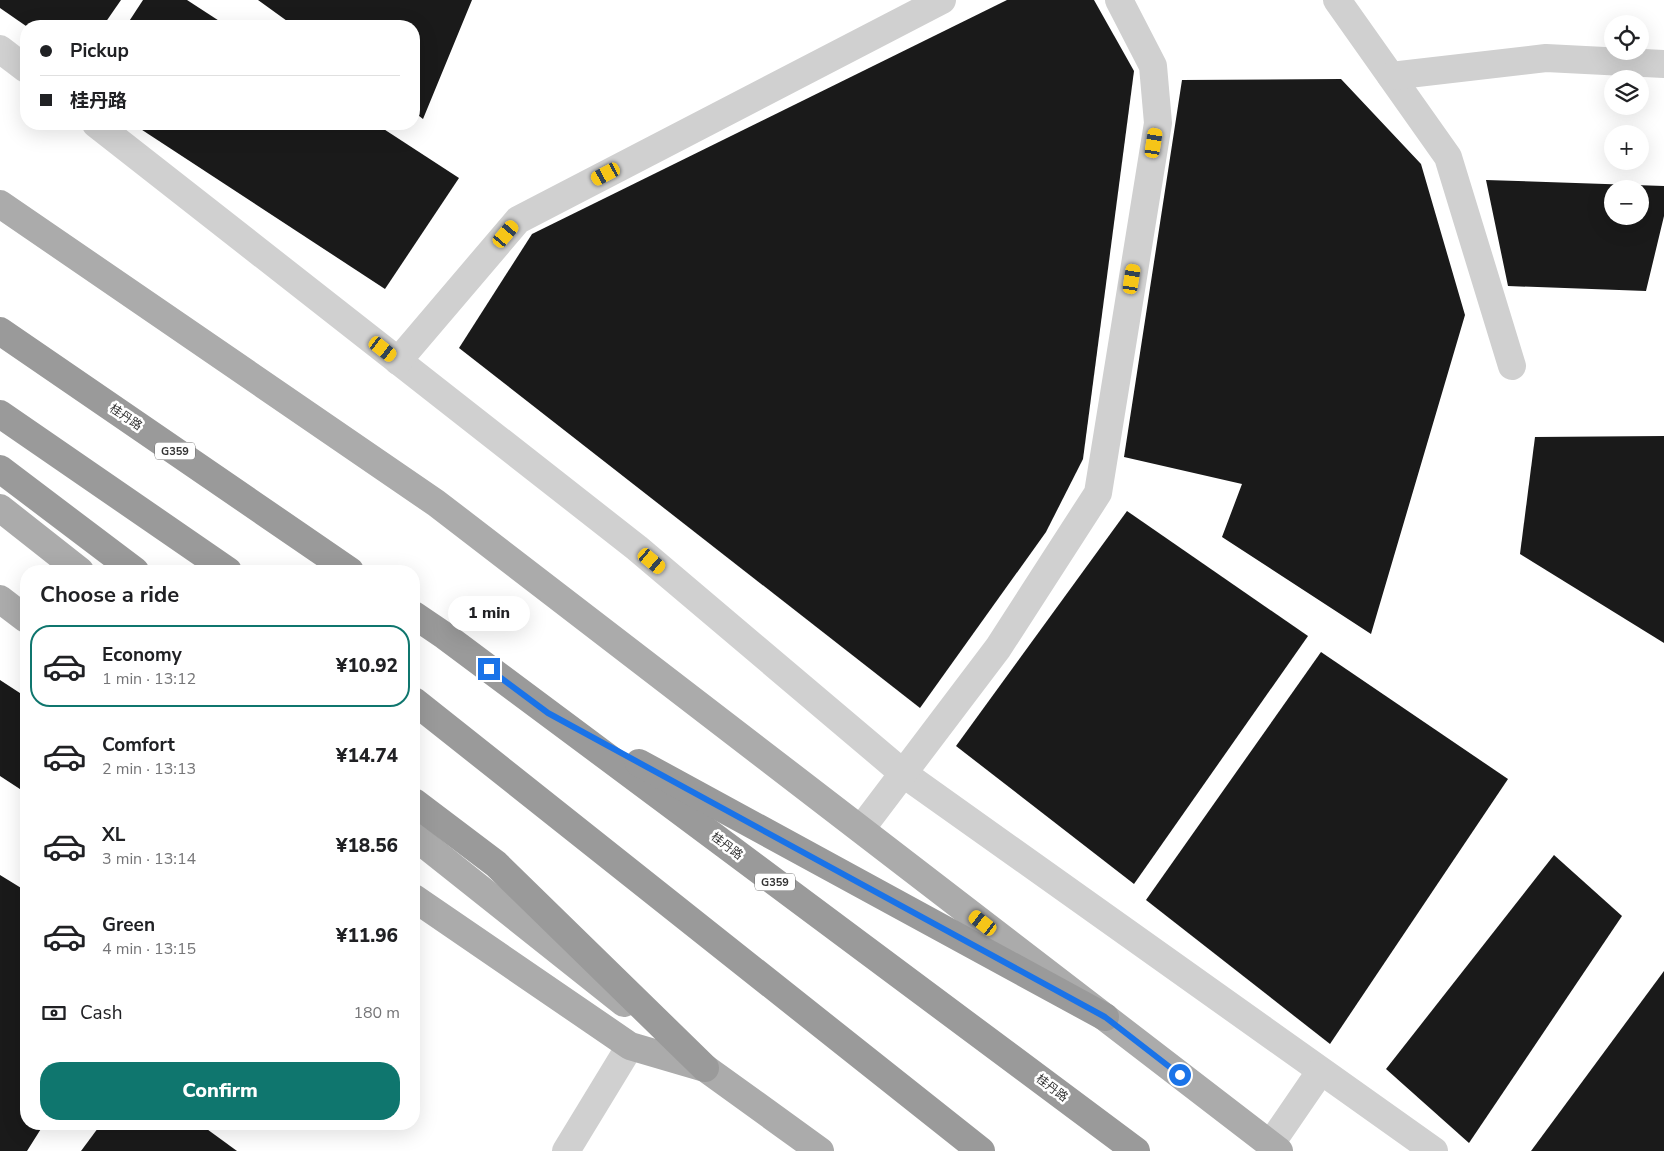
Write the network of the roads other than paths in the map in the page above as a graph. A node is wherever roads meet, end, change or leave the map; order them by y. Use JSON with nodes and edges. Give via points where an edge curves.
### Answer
{"nodes":[{"id":1,"x":942,"y":0,"type":"edge"},
{"id":2,"x":1119,"y":0,"type":"edge"},
{"id":3,"x":1337,"y":0,"type":"edge"},
{"id":4,"x":0,"y":49,"type":"edge"},
{"id":5,"x":20,"y":64,"type":"edge"},
{"id":6,"x":1664,"y":64,"type":"edge"},
{"id":7,"x":1391,"y":76,"type":"junction"},
{"id":8,"x":104,"y":130,"type":"edge"},
{"id":9,"x":0,"y":204,"type":"edge"},
{"id":10,"x":0,"y":331,"type":"edge"},
{"id":11,"x":398,"y":361,"type":"junction"},
{"id":12,"x":1512,"y":366,"type":"dead end"},
{"id":13,"x":0,"y":414,"type":"edge"},
{"id":14,"x":0,"y":470,"type":"edge"},
{"id":15,"x":0,"y":508,"type":"edge"},
{"id":16,"x":72,"y":565,"type":"edge"},
{"id":17,"x":127,"y":565,"type":"edge"},
{"id":18,"x":219,"y":565,"type":"edge"},
{"id":19,"x":341,"y":565,"type":"edge"},
{"id":20,"x":0,"y":600,"type":"edge"},
{"id":21,"x":20,"y":615,"type":"edge"},
{"id":22,"x":420,"y":619,"type":"edge"},
{"id":23,"x":420,"y":706,"type":"edge"},
{"id":24,"x":548,"y":713,"type":"junction"},
{"id":25,"x":904,"y":774,"type":"junction"},
{"id":26,"x":420,"y":807,"type":"edge"},
{"id":27,"x":861,"y":829,"type":"junction"},
{"id":28,"x":420,"y":841,"type":"edge"},
{"id":29,"x":420,"y":902,"type":"edge"},
{"id":30,"x":1105,"y":1017,"type":"junction"},
{"id":31,"x":630,"y":1046,"type":"junction"},
{"id":32,"x":706,"y":1068,"type":"junction"},
{"id":33,"x":1320,"y":1072,"type":"junction"},
{"id":34,"x":1274,"y":1148,"type":"edge"},
{"id":35,"x":566,"y":1151,"type":"edge"},
{"id":36,"x":820,"y":1151,"type":"edge"},
{"id":37,"x":982,"y":1151,"type":"edge"},
{"id":38,"x":1136,"y":1151,"type":"edge"},
{"id":39,"x":1434,"y":1151,"type":"edge"}],
"edges":[{"from":1,"to":11,"type":"street","via":[[518,220]]},
{"from":2,"to":25,"type":"street","via":[[1153,66],[1158,123],[1098,493],[998,648]]},
{"from":3,"to":7,"type":"street"},
{"from":4,"to":5,"type":"street"},
{"from":6,"to":7,"type":"street","via":[[1546,58]]},
{"from":7,"to":12,"type":"street","via":[[1448,157]]},
{"from":8,"to":11,"type":"street"},
{"from":9,"to":27,"type":"main road","via":[[436,503]]},
{"from":10,"to":19,"type":"highway","name":"桂丹路","number":"G359"},
{"from":11,"to":25,"type":"street","via":[[637,548]]},
{"from":13,"to":18,"type":"highway"},
{"from":14,"to":17,"type":"highway"},
{"from":15,"to":16,"type":"main road"},
{"from":20,"to":21,"type":"main road"},
{"from":22,"to":24,"type":"highway","name":"桂丹路","number":"G359"},
{"from":23,"to":37,"type":"highway"},
{"from":24,"to":30,"type":"highway"},
{"from":24,"to":38,"type":"highway","name":"桂丹路","number":"G359"},
{"from":25,"to":27,"type":"street"},
{"from":25,"to":33,"type":"street"},
{"from":26,"to":32,"type":"highway","via":[[496,864]]},
{"from":27,"to":30,"type":"main road"},
{"from":28,"to":32,"type":"main road"},
{"from":29,"to":31,"type":"main road"},
{"from":30,"to":34,"type":"main road"},
{"from":31,"to":32,"type":"main road"},
{"from":31,"to":35,"type":"street"},
{"from":32,"to":36,"type":"main road"},
{"from":33,"to":34,"type":"street"},
{"from":33,"to":39,"type":"street"}]}
